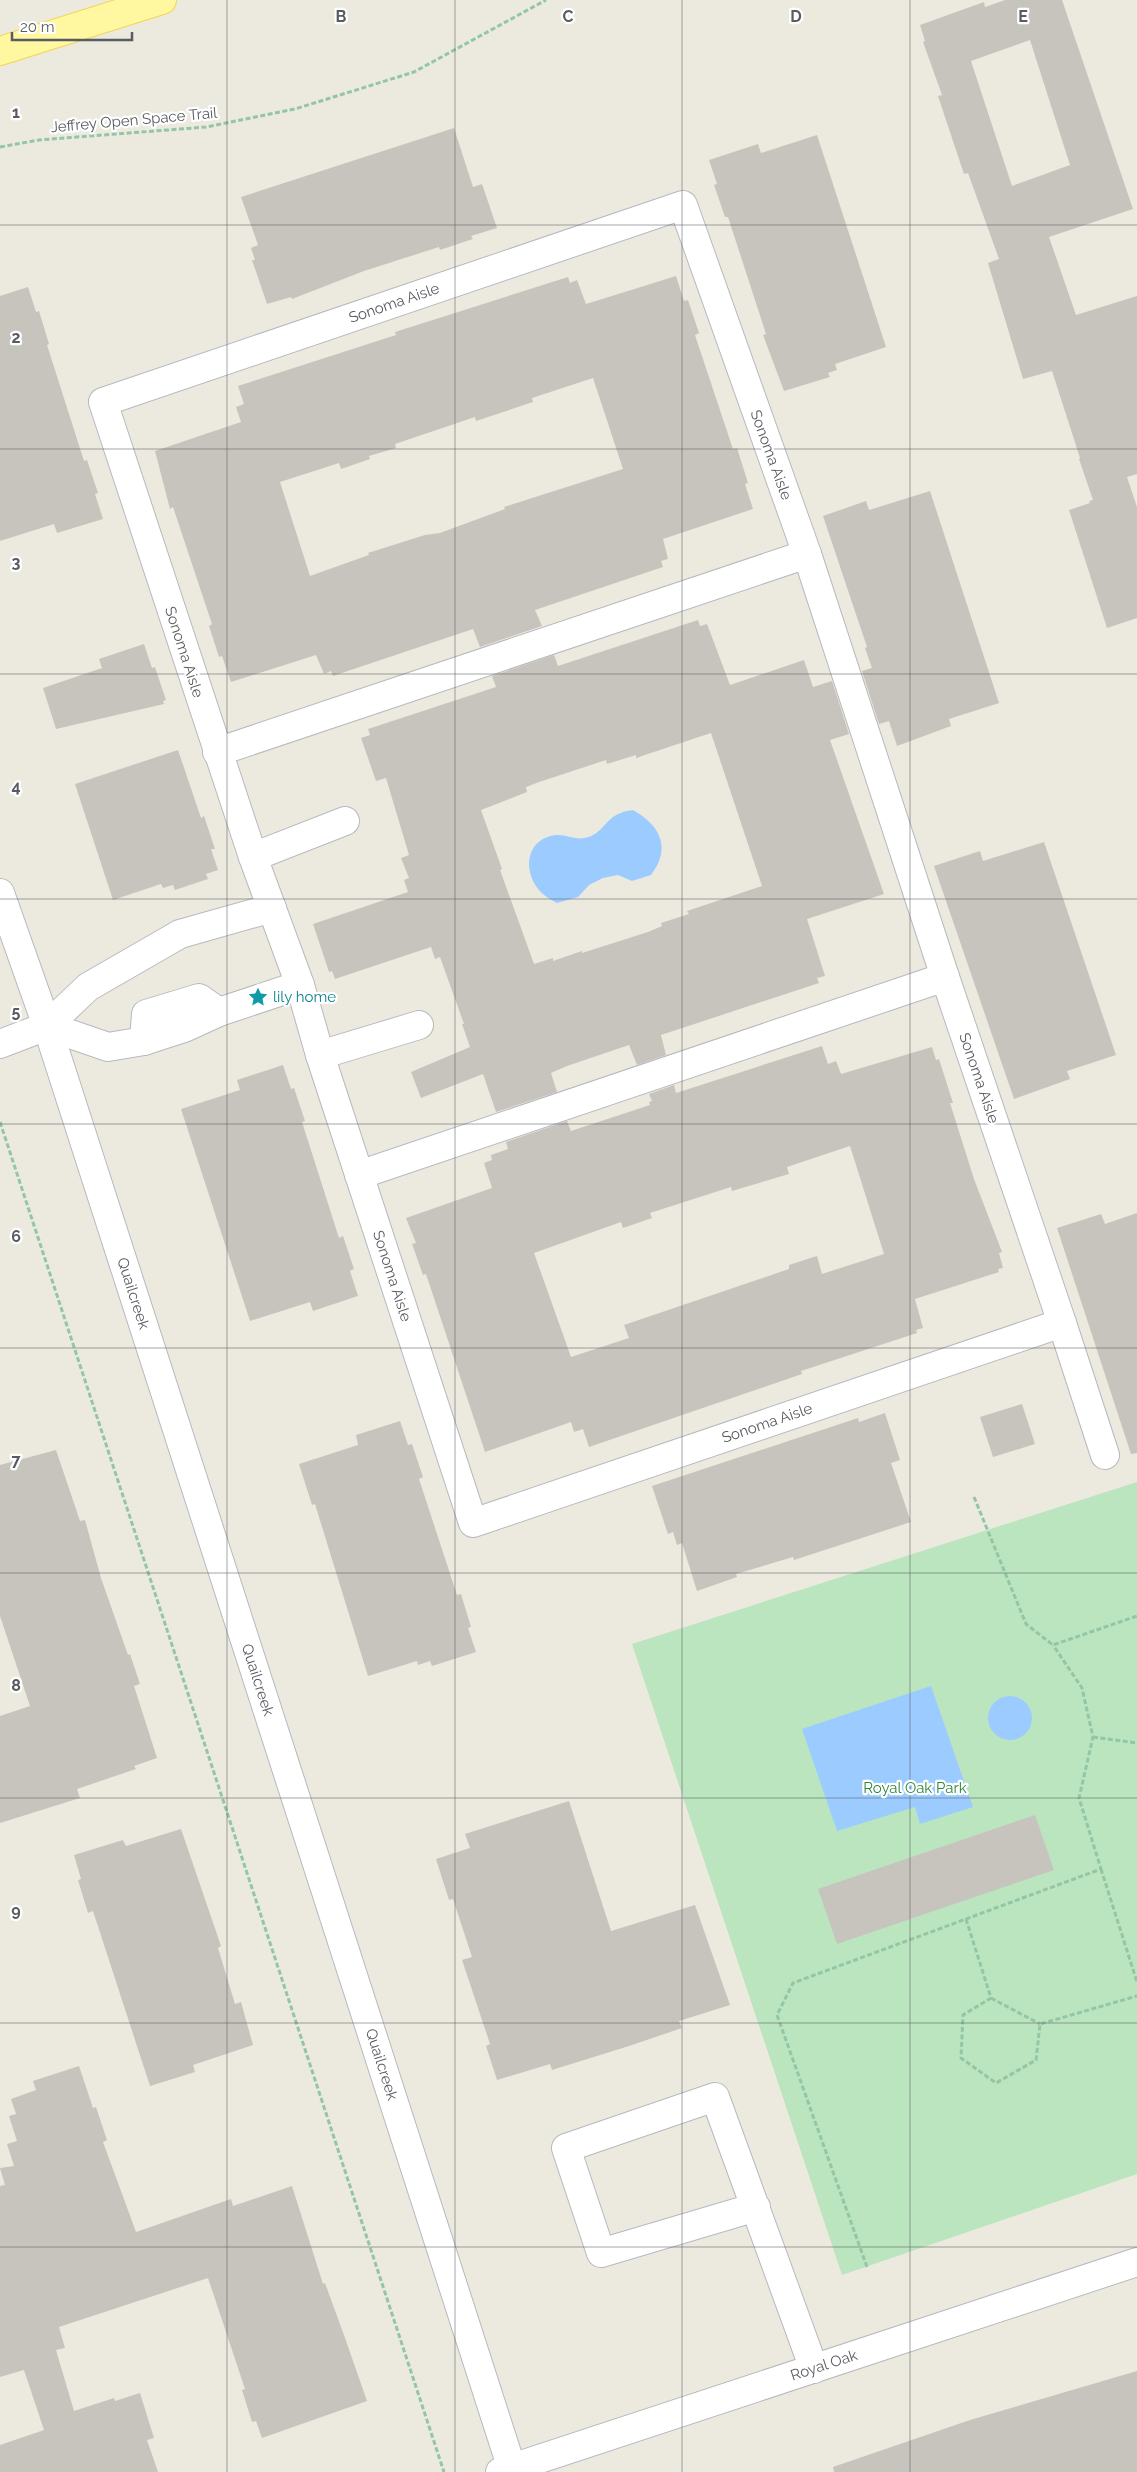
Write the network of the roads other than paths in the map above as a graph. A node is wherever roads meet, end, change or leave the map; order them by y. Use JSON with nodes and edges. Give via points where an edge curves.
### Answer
{"nodes":[{"id":1,"x":162,"y":0,"type":"edge"},
{"id":2,"x":0,"y":51,"type":"edge"},
{"id":3,"x":807,"y":554,"type":"junction"},
{"id":4,"x":218,"y":752,"type":"junction"},
{"id":5,"x":345,"y":821,"type":"dead end"},
{"id":6,"x":253,"y":857,"type":"junction"},
{"id":7,"x":0,"y":893,"type":"edge"},
{"id":8,"x":272,"y":908,"type":"junction"},
{"id":9,"x":945,"y":977,"type":"junction"},
{"id":10,"x":300,"y":985,"type":"junction"},
{"id":11,"x":418,"y":1025,"type":"dead end"},
{"id":12,"x":47,"y":1026,"type":"junction"},
{"id":13,"x":0,"y":1044,"type":"edge"},
{"id":14,"x":320,"y":1055,"type":"junction"},
{"id":15,"x":359,"y":1175,"type":"junction"},
{"id":16,"x":1062,"y":1323,"type":"junction"},
{"id":17,"x":1106,"y":1455,"type":"dead end"},
{"id":18,"x":756,"y":2207,"type":"junction"},
{"id":19,"x":1137,"y":2262,"type":"edge"},
{"id":20,"x":814,"y":2369,"type":"junction"},
{"id":21,"x":508,"y":2471,"type":"edge"}],
"edges":[{"from":1,"to":2,"type":"main road"},
{"from":3,"to":4,"type":"street"},
{"from":3,"to":4,"type":"street","name":"Sonoma Aisle","via":[[683,205],[674,208],[103,402]]},
{"from":3,"to":9,"type":"street","name":"Sonoma Aisle"},
{"from":4,"to":6,"type":"street","name":"Sonoma Aisle"},
{"from":5,"to":6,"type":"street"},
{"from":6,"to":8,"type":"street","name":"Sonoma Aisle"},
{"from":7,"to":12,"type":"street","name":"Quailcreek"},
{"from":8,"to":10,"type":"street","name":"Sonoma Aisle"},
{"from":8,"to":12,"type":"street","via":[[180,934],[88,988]]},
{"from":9,"to":15,"type":"street"},
{"from":9,"to":16,"type":"street","name":"Sonoma Aisle"},
{"from":10,"to":12,"type":"street","via":[[144,1041],[108,1047]]},
{"from":10,"to":14,"type":"street","name":"Sonoma Aisle"},
{"from":11,"to":14,"type":"street"},
{"from":12,"to":13,"type":"street"},
{"from":12,"to":21,"type":"street","name":"Quailcreek"},
{"from":14,"to":15,"type":"street","name":"Sonoma Aisle"},
{"from":15,"to":16,"type":"street","name":"Sonoma Aisle","via":[[473,1523]]},
{"from":16,"to":17,"type":"street"},
{"from":18,"to":18,"type":"street","via":[[715,2097],[566,2148],[601,2253]]},
{"from":18,"to":20,"type":"street"},
{"from":19,"to":20,"type":"street","name":"Royal Oak"},
{"from":20,"to":21,"type":"street","name":"Royal Oak"}]}
